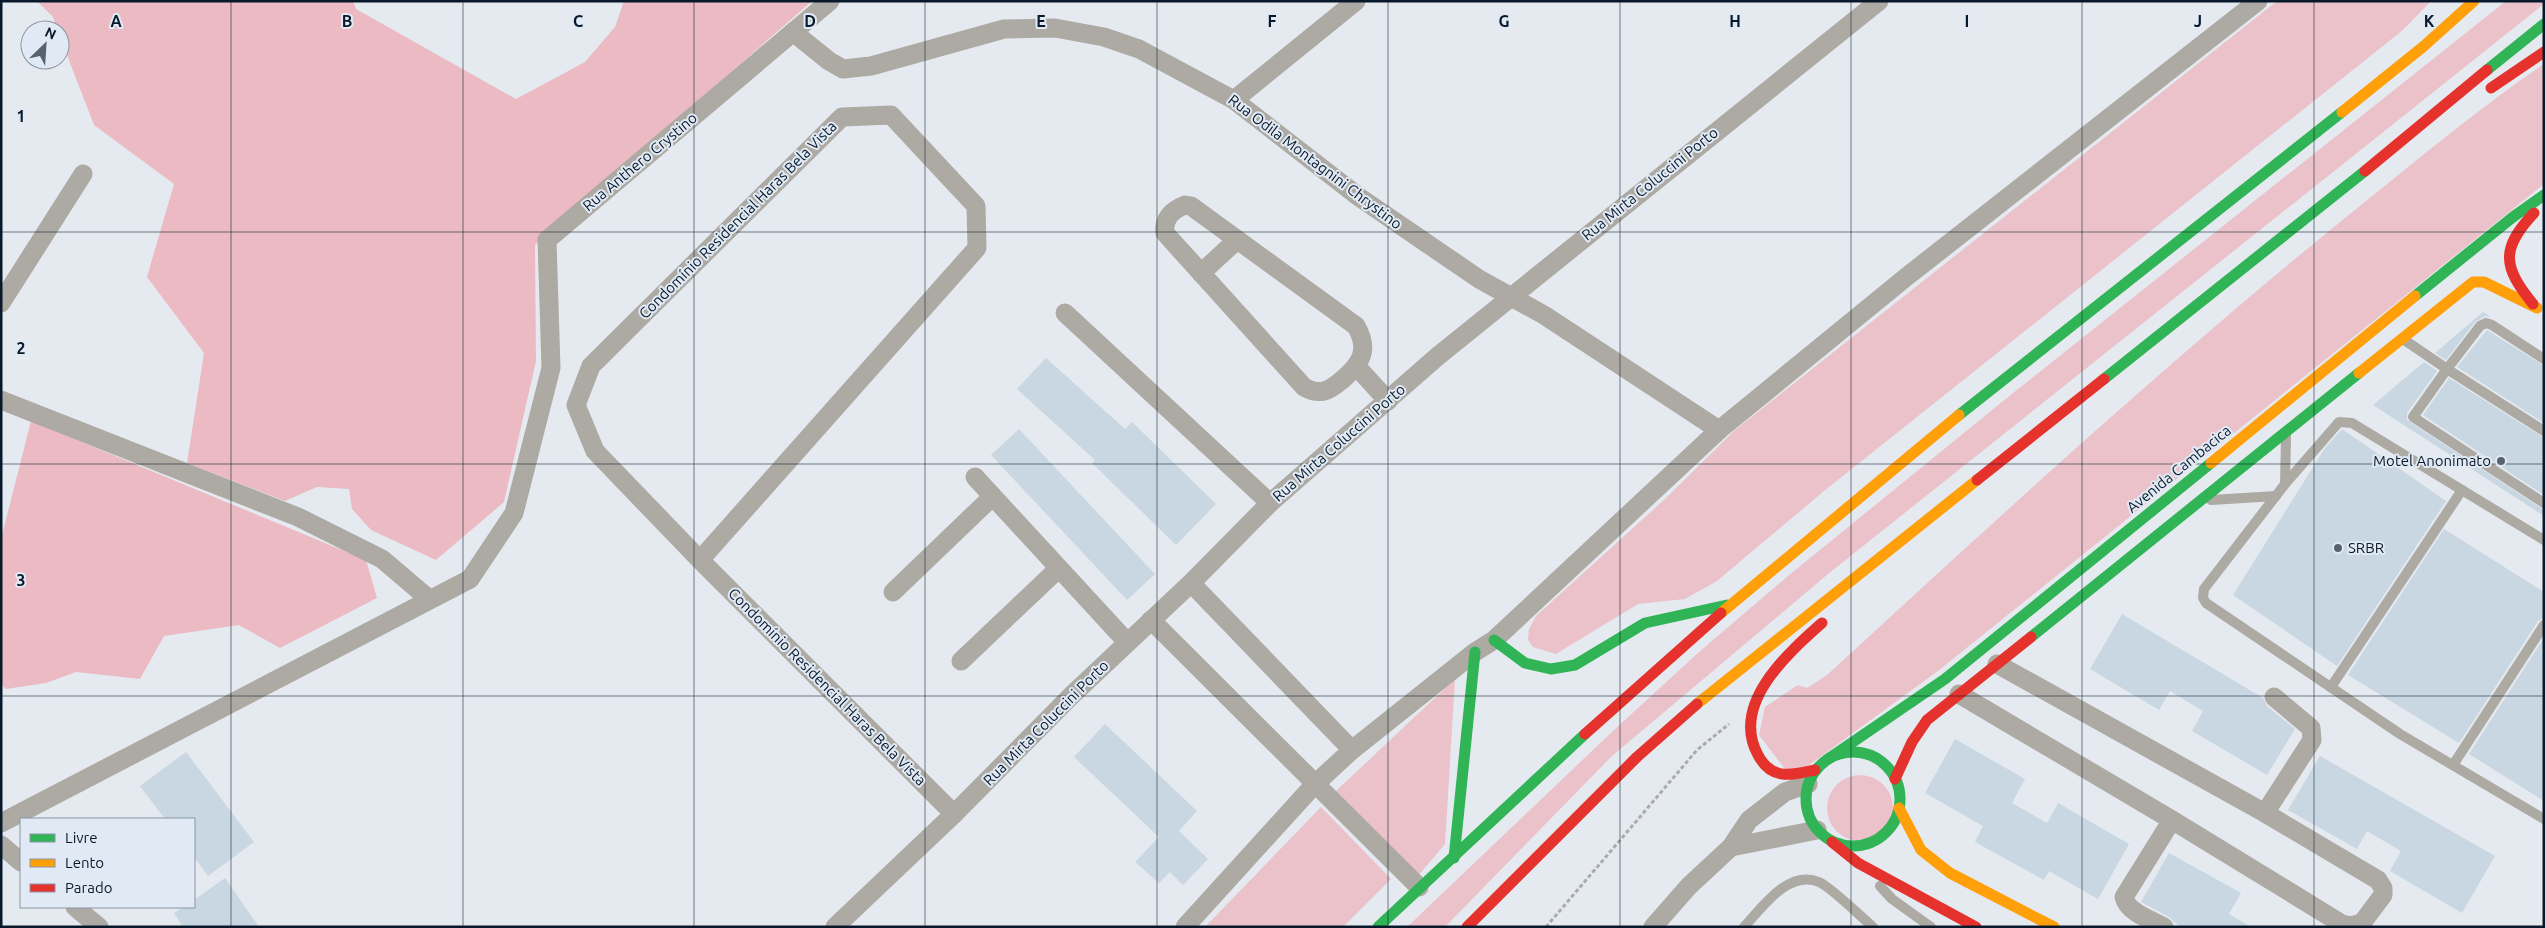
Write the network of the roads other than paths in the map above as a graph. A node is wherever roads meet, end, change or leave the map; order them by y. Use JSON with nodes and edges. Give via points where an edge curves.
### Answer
{"nodes":[{"id":1,"x":830,"y":1,"type":"edge"},
{"id":2,"x":1356,"y":1,"type":"edge"},
{"id":3,"x":1879,"y":1,"type":"edge"},
{"id":4,"x":2258,"y":1,"type":"edge"},
{"id":5,"x":2474,"y":1,"type":"edge"},
{"id":6,"x":2544,"y":24,"type":"edge"},
{"id":7,"x":793,"y":32,"type":"junction"},
{"id":8,"x":2544,"y":52,"type":"edge"},
{"id":9,"x":2485,"y":92,"type":"dead end"},
{"id":10,"x":1234,"y":100,"type":"junction"},
{"id":11,"x":2445,"y":120,"type":"dead end"},
{"id":12,"x":83,"y":174,"type":"dead end"},
{"id":13,"x":2544,"y":195,"type":"edge"},
{"id":14,"x":2324,"y":204,"type":"junction"},
{"id":15,"x":2544,"y":204,"type":"edge"},
{"id":16,"x":1237,"y":240,"type":"junction"},
{"id":17,"x":1201,"y":273,"type":"junction"},
{"id":18,"x":1512,"y":296,"type":"junction"},
{"id":19,"x":1,"y":303,"type":"edge"},
{"id":20,"x":2541,"y":310,"type":"edge"},
{"id":21,"x":1065,"y":313,"type":"dead end"},
{"id":22,"x":2392,"y":331,"type":"junction"},
{"id":23,"x":2544,"y":360,"type":"edge"},
{"id":24,"x":1358,"y":367,"type":"junction"},
{"id":25,"x":2447,"y":369,"type":"junction"},
{"id":26,"x":2095,"y":386,"type":"junction"},
{"id":27,"x":1,"y":400,"type":"edge"},
{"id":28,"x":1388,"y":401,"type":"junction"},
{"id":29,"x":2286,"y":429,"type":"junction"},
{"id":30,"x":1719,"y":430,"type":"junction"},
{"id":31,"x":2544,"y":431,"type":"edge"},
{"id":32,"x":975,"y":477,"type":"dead end"},
{"id":33,"x":2286,"y":484,"type":"junction"},
{"id":34,"x":2462,"y":490,"type":"junction"},
{"id":35,"x":2276,"y":496,"type":"junction"},
{"id":36,"x":992,"y":497,"type":"junction"},
{"id":37,"x":2198,"y":501,"type":"junction"},
{"id":38,"x":1270,"y":502,"type":"junction"},
{"id":39,"x":2544,"y":502,"type":"edge"},
{"id":40,"x":2544,"y":540,"type":"edge"},
{"id":41,"x":700,"y":560,"type":"junction"},
{"id":42,"x":1058,"y":569,"type":"junction"},
{"id":43,"x":1879,"y":574,"type":"dead end"},
{"id":44,"x":1191,"y":583,"type":"junction"},
{"id":45,"x":893,"y":592,"type":"dead end"},
{"id":46,"x":430,"y":599,"type":"junction"},
{"id":47,"x":1730,"y":604,"type":"junction"},
{"id":48,"x":1834,"y":613,"type":"dead end"},
{"id":49,"x":1151,"y":620,"type":"junction"},
{"id":50,"x":2544,"y":625,"type":"edge"},
{"id":51,"x":1494,"y":640,"type":"junction"},
{"id":52,"x":1128,"y":642,"type":"junction"},
{"id":53,"x":1475,"y":652,"type":"junction"},
{"id":54,"x":961,"y":661,"type":"dead end"},
{"id":55,"x":1997,"y":664,"type":"junction"},
{"id":56,"x":2331,"y":687,"type":"junction"},
{"id":57,"x":1959,"y":694,"type":"junction"},
{"id":58,"x":2274,"y":698,"type":"dead end"},
{"id":59,"x":1352,"y":750,"type":"junction"},
{"id":60,"x":1828,"y":759,"type":"junction"},
{"id":61,"x":2453,"y":765,"type":"junction"},
{"id":62,"x":1812,"y":777,"type":"junction"},
{"id":63,"x":1895,"y":779,"type":"junction"},
{"id":64,"x":1314,"y":785,"type":"junction"},
{"id":65,"x":1899,"y":808,"type":"junction"},
{"id":66,"x":2265,"y":813,"type":"junction"},
{"id":67,"x":954,"y":814,"type":"junction"},
{"id":68,"x":2544,"y":819,"type":"edge"},
{"id":69,"x":2172,"y":820,"type":"junction"},
{"id":70,"x":1,"y":823,"type":"edge"},
{"id":71,"x":1823,"y":835,"type":"junction"},
{"id":72,"x":1,"y":845,"type":"edge"},
{"id":73,"x":1731,"y":847,"type":"junction"},
{"id":74,"x":1454,"y":858,"type":"junction"},
{"id":75,"x":20,"y":861,"type":"edge"},
{"id":76,"x":1858,"y":863,"type":"junction"},
{"id":77,"x":1419,"y":887,"type":"junction"},
{"id":78,"x":76,"y":908,"type":"edge"},
{"id":79,"x":99,"y":927,"type":"edge"},
{"id":80,"x":835,"y":927,"type":"edge"},
{"id":81,"x":1185,"y":927,"type":"edge"},
{"id":82,"x":1378,"y":927,"type":"edge"},
{"id":83,"x":1467,"y":927,"type":"edge"},
{"id":84,"x":1653,"y":927,"type":"edge"},
{"id":85,"x":1744,"y":927,"type":"edge"},
{"id":86,"x":1873,"y":927,"type":"edge"},
{"id":87,"x":1931,"y":927,"type":"edge"},
{"id":88,"x":1976,"y":927,"type":"edge"},
{"id":89,"x":2054,"y":927,"type":"edge"},
{"id":90,"x":2164,"y":927,"type":"edge"}],
"edges":[{"from":1,"to":7,"type":"street","name":"Rua Anthero Crystino"},
{"from":2,"to":10,"type":"street"},
{"from":3,"to":18,"type":"street","name":"Rua Mirta Coluccini Porto"},
{"from":4,"to":30,"type":"street","via":[[1905,278]]},
{"from":5,"to":47,"type":"main road","via":[[2424,46],[1951,422]]},
{"from":6,"to":14,"type":"main road"},
{"from":7,"to":10,"type":"street","name":"Rua Odila Montagnini Chrystino","via":[[828,61],[843,68],[856,69],[1004,29],[1055,28],[1104,37],[1139,49]]},
{"from":7,"to":46,"type":"street","name":"Rua Anthero Crystino","via":[[547,240],[551,368],[514,513],[470,579]]},
{"from":8,"to":9,"type":"main road"},
{"from":10,"to":18,"type":"street","name":"Rua Odila Montagnini Chrystino","via":[[1359,198],[1479,279]]},
{"from":11,"to":14,"type":"main road"},
{"from":12,"to":19,"type":"street"},
{"from":13,"to":22,"type":"main road","name":"Avenida Cambacica","via":[[2513,217]]},
{"from":14,"to":26,"type":"main road"},
{"from":15,"to":20,"type":"main road","via":[[2514,234],[2509,249],[2514,281]]},
{"from":16,"to":17,"type":"street"},
{"from":16,"to":17,"type":"street","via":[[1192,206],[1178,208],[1168,217],[1165,233]]},
{"from":16,"to":24,"type":"street","via":[[1356,326],[1363,346]]},
{"from":17,"to":24,"type":"street","via":[[1304,388],[1312,392],[1330,391]]},
{"from":18,"to":28,"type":"street","name":"Rua Mirta Coluccini Porto"},
{"from":18,"to":30,"type":"street","name":"Rua Odila Montagnini Chrystino"},
{"from":20,"to":22,"type":"main road","name":"Avenida Cambacica","via":[[2484,282],[2473,282]]},
{"from":21,"to":38,"type":"street"},
{"from":22,"to":25,"type":"lane"},
{"from":22,"to":29,"type":"main road","name":"Avenida Cambacica"},
{"from":22,"to":60,"type":"main road","name":"Avenida Cambacica","via":[[1945,679]]},
{"from":23,"to":25,"type":"lane","via":[[2486,323],[2480,326]]},
{"from":24,"to":28,"type":"street"},
{"from":25,"to":31,"type":"lane"},
{"from":25,"to":39,"type":"lane","via":[[2413,418]]},
{"from":26,"to":43,"type":"main road"},
{"from":26,"to":83,"type":"main road","via":[[1711,692],[1637,757]]},
{"from":27,"to":46,"type":"street","via":[[298,517],[382,559]]},
{"from":28,"to":38,"type":"street","name":"Rua Mirta Coluccini Porto"},
{"from":29,"to":33,"type":"lane"},
{"from":29,"to":37,"type":"main road","name":"Avenida Cambacica"},
{"from":30,"to":51,"type":"street"},
{"from":32,"to":36,"type":"street"},
{"from":33,"to":34,"type":"lane","via":[[2339,422],[2352,423]]},
{"from":33,"to":35,"type":"lane"},
{"from":34,"to":40,"type":"lane"},
{"from":34,"to":56,"type":"lane"},
{"from":35,"to":37,"type":"lane"},
{"from":35,"to":56,"type":"lane","via":[[2204,589],[2203,598]]},
{"from":36,"to":42,"type":"street"},
{"from":36,"to":45,"type":"street"},
{"from":37,"to":55,"type":"main road","name":"Avenida Cambacica"},
{"from":38,"to":44,"type":"street","name":"Rua Mirta Coluccini Porto"},
{"from":41,"to":41,"type":"street","name":"Condomínio Residencial Haras Bela Vista","via":[[977,248],[976,206],[891,115],[842,117],[591,366],[576,405],[595,451]]},
{"from":41,"to":67,"type":"street","name":"Condomínio Residencial Haras Bela Vista"},
{"from":42,"to":52,"type":"street"},
{"from":42,"to":54,"type":"street"},
{"from":44,"to":49,"type":"street","name":"Rua Mirta Coluccini Porto"},
{"from":44,"to":59,"type":"street"},
{"from":46,"to":70,"type":"street"},
{"from":47,"to":51,"type":"main road","via":[[1645,623],[1575,665],[1551,670],[1525,663]]},
{"from":47,"to":74,"type":"main road","via":[[1621,700]]},
{"from":48,"to":62,"type":"main road","via":[[1805,638],[1771,678],[1754,702],[1750,722],[1751,742],[1761,762],[1784,776]]},
{"from":49,"to":52,"type":"street","name":"Rua Mirta Coluccini Porto"},
{"from":49,"to":64,"type":"street"},
{"from":50,"to":61,"type":"lane"},
{"from":51,"to":53,"type":"street"},
{"from":52,"to":67,"type":"street","name":"Rua Mirta Coluccini Porto"},
{"from":53,"to":59,"type":"street"},
{"from":53,"to":74,"type":"main road"},
{"from":55,"to":57,"type":"main road","name":"Avenida Cambacica"},
{"from":55,"to":66,"type":"street"},
{"from":56,"to":61,"type":"lane"},
{"from":57,"to":63,"type":"main road","name":"Avenida Cambacica","via":[[1927,720]]},
{"from":57,"to":69,"type":"street"},
{"from":58,"to":66,"type":"street","via":[[2311,728],[2312,740]]},
{"from":59,"to":64,"type":"street"},
{"from":60,"to":62,"type":"main road"},
{"from":60,"to":63,"type":"main road","via":[[1843,753],[1859,752],[1886,766]]},
{"from":61,"to":68,"type":"lane"},
{"from":62,"to":71,"type":"main road","via":[[1808,816]]},
{"from":62,"to":73,"type":"street","via":[[1785,792],[1749,820]]},
{"from":63,"to":65,"type":"main road","via":[[1900,793]]},
{"from":64,"to":77,"type":"street"},
{"from":64,"to":81,"type":"street"},
{"from":65,"to":71,"type":"main road","via":[[1885,834],[1873,842],[1843,846]]},
{"from":65,"to":89,"type":"main road","via":[[1921,850],[1950,873]]},
{"from":66,"to":69,"type":"street","via":[[2378,880],[2383,895],[2362,923],[2342,924]]},
{"from":67,"to":80,"type":"street","name":"Rua Mirta Coluccini Porto"},
{"from":69,"to":90,"type":"street","via":[[2124,897],[2131,909]]},
{"from":71,"to":73,"type":"street"},
{"from":71,"to":76,"type":"main road"},
{"from":72,"to":75,"type":"street"},
{"from":73,"to":84,"type":"street","via":[[1689,886]]},
{"from":74,"to":77,"type":"main road"},
{"from":76,"to":87,"type":"lane","via":[[1892,899]]},
{"from":76,"to":88,"type":"main road"},
{"from":77,"to":82,"type":"main road"},
{"from":78,"to":79,"type":"street"},
{"from":85,"to":86,"type":"lane","via":[[1781,890],[1803,879],[1820,882]]}]}
